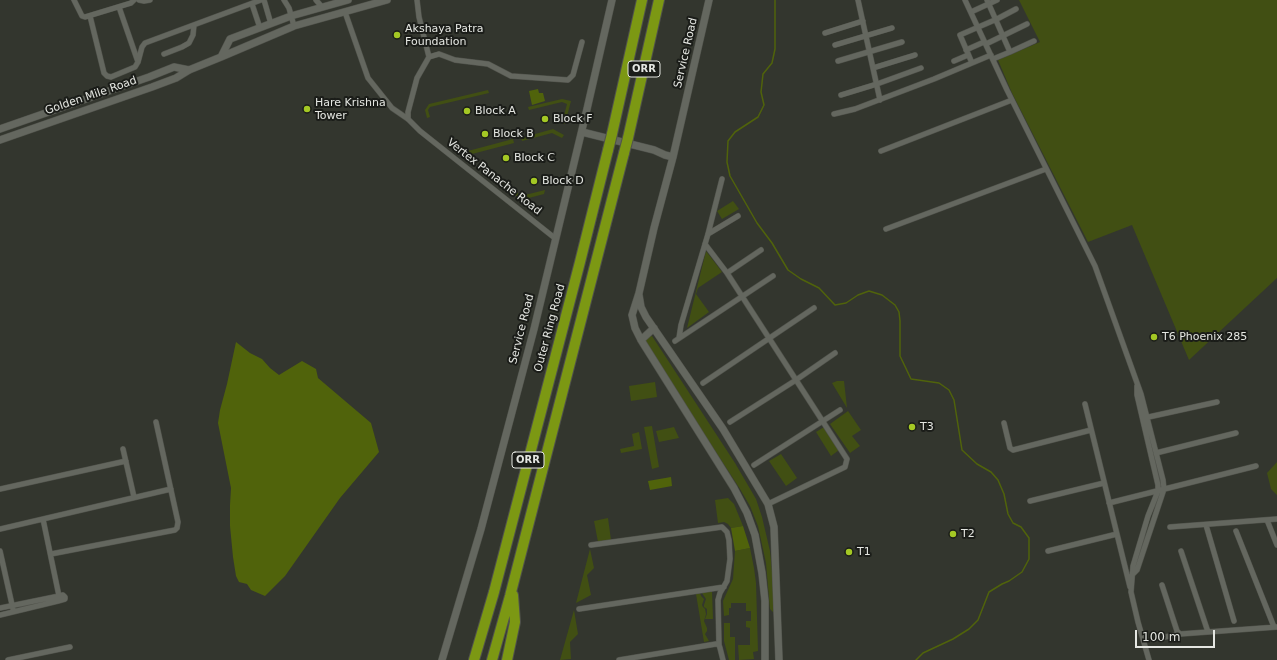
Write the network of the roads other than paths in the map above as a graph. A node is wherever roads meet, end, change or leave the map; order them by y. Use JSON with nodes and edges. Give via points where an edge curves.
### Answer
{"nodes":[{"id":1,"x":74,"y":0,"type":"edge"},
{"id":2,"x":134,"y":0,"type":"edge"},
{"id":3,"x":139,"y":0,"type":"edge"},
{"id":4,"x":150,"y":0,"type":"edge"},
{"id":5,"x":263,"y":0,"type":"edge"},
{"id":6,"x":284,"y":0,"type":"edge"},
{"id":7,"x":316,"y":0,"type":"edge"},
{"id":8,"x":348,"y":0,"type":"edge"},
{"id":9,"x":387,"y":0,"type":"edge"},
{"id":10,"x":417,"y":0,"type":"edge"},
{"id":11,"x":612,"y":0,"type":"edge"},
{"id":12,"x":642,"y":0,"type":"edge"},
{"id":13,"x":659,"y":0,"type":"edge"},
{"id":14,"x":709,"y":0,"type":"edge"},
{"id":15,"x":858,"y":0,"type":"edge"},
{"id":16,"x":965,"y":0,"type":"edge"},
{"id":17,"x":997,"y":0,"type":"edge"},
{"id":18,"x":988,"y":2,"type":"edge"},
{"id":19,"x":252,"y":4,"type":"junction"},
{"id":20,"x":119,"y":7,"type":"junction"},
{"id":21,"x":322,"y":7,"type":"junction"},
{"id":22,"x":1016,"y":10,"type":"dead end"},
{"id":23,"x":344,"y":12,"type":"junction"},
{"id":24,"x":971,"y":12,"type":"junction"},
{"id":25,"x":90,"y":16,"type":"junction"},
{"id":26,"x":291,"y":16,"type":"junction"},
{"id":27,"x":996,"y":19,"type":"junction"},
{"id":28,"x":863,"y":21,"type":"junction"},
{"id":29,"x":271,"y":24,"type":"junction"},
{"id":30,"x":1027,"y":24,"type":"dead end"},
{"id":31,"x":194,"y":25,"type":"junction"},
{"id":32,"x":294,"y":26,"type":"junction"},
{"id":33,"x":978,"y":27,"type":"junction"},
{"id":34,"x":260,"y":28,"type":"junction"},
{"id":35,"x":892,"y":28,"type":"dead end"},
{"id":36,"x":825,"y":33,"type":"dead end"},
{"id":37,"x":1002,"y":35,"type":"junction"},
{"id":38,"x":866,"y":36,"type":"junction"},
{"id":39,"x":1034,"y":41,"type":"dead end"},
{"id":40,"x":582,"y":42,"type":"dead end"},
{"id":41,"x":902,"y":42,"type":"dead end"},
{"id":42,"x":985,"y":43,"type":"junction"},
{"id":43,"x":835,"y":45,"type":"dead end"},
{"id":44,"x":870,"y":52,"type":"junction"},
{"id":45,"x":1010,"y":52,"type":"junction"},
{"id":46,"x":967,"y":53,"type":"junction"},
{"id":47,"x":164,"y":54,"type":"dead end"},
{"id":48,"x":915,"y":55,"type":"dead end"},
{"id":49,"x":221,"y":57,"type":"junction"},
{"id":50,"x":430,"y":57,"type":"junction"},
{"id":51,"x":992,"y":57,"type":"junction"},
{"id":52,"x":838,"y":61,"type":"dead end"},
{"id":53,"x":954,"y":61,"type":"dead end"},
{"id":54,"x":138,"y":62,"type":"junction"},
{"id":55,"x":972,"y":63,"type":"junction"},
{"id":56,"x":873,"y":68,"type":"junction"},
{"id":57,"x":921,"y":68,"type":"dead end"},
{"id":58,"x":189,"y":70,"type":"junction"},
{"id":59,"x":877,"y":84,"type":"junction"},
{"id":60,"x":842,"y":94,"type":"dead end"},
{"id":61,"x":880,"y":100,"type":"junction"},
{"id":62,"x":1012,"y":100,"type":"junction"},
{"id":63,"x":834,"y":114,"type":"dead end"},
{"id":64,"x":408,"y":119,"type":"junction"},
{"id":65,"x":0,"y":129,"type":"edge"},
{"id":66,"x":582,"y":132,"type":"junction"},
{"id":67,"x":0,"y":140,"type":"edge"},
{"id":68,"x":881,"y":150,"type":"dead end"},
{"id":69,"x":673,"y":157,"type":"junction"},
{"id":70,"x":1046,"y":169,"type":"junction"},
{"id":71,"x":722,"y":179,"type":"dead end"},
{"id":72,"x":738,"y":216,"type":"dead end"},
{"id":73,"x":886,"y":229,"type":"dead end"},
{"id":74,"x":708,"y":234,"type":"junction"},
{"id":75,"x":556,"y":238,"type":"junction"},
{"id":76,"x":705,"y":244,"type":"junction"},
{"id":77,"x":761,"y":250,"type":"dead end"},
{"id":78,"x":727,"y":273,"type":"junction"},
{"id":79,"x":773,"y":276,"type":"dead end"},
{"id":80,"x":639,"y":293,"type":"junction"},
{"id":81,"x":742,"y":297,"type":"junction"},
{"id":82,"x":814,"y":308,"type":"dead end"},
{"id":83,"x":654,"y":328,"type":"junction"},
{"id":84,"x":769,"y":338,"type":"junction"},
{"id":85,"x":641,"y":340,"type":"junction"},
{"id":86,"x":835,"y":353,"type":"dead end"},
{"id":87,"x":796,"y":380,"type":"junction"},
{"id":88,"x":703,"y":383,"type":"dead end"},
{"id":89,"x":1217,"y":402,"type":"dead end"},
{"id":90,"x":1085,"y":404,"type":"dead end"},
{"id":91,"x":840,"y":410,"type":"dead end"},
{"id":92,"x":1145,"y":418,"type":"junction"},
{"id":93,"x":822,"y":421,"type":"junction"},
{"id":94,"x":156,"y":422,"type":"dead end"},
{"id":95,"x":730,"y":422,"type":"dead end"},
{"id":96,"x":1004,"y":423,"type":"dead end"},
{"id":97,"x":1091,"y":430,"type":"junction"},
{"id":98,"x":1236,"y":433,"type":"dead end"},
{"id":99,"x":123,"y":450,"type":"dead end"},
{"id":100,"x":1156,"y":453,"type":"junction"},
{"id":101,"x":126,"y":461,"type":"junction"},
{"id":102,"x":754,"y":465,"type":"dead end"},
{"id":103,"x":1256,"y":466,"type":"dead end"},
{"id":104,"x":1104,"y":483,"type":"junction"},
{"id":105,"x":0,"y":489,"type":"edge"},
{"id":106,"x":171,"y":489,"type":"junction"},
{"id":107,"x":1164,"y":490,"type":"junction"},
{"id":108,"x":1158,"y":491,"type":"junction"},
{"id":109,"x":134,"y":497,"type":"junction"},
{"id":110,"x":1030,"y":501,"type":"dead end"},
{"id":111,"x":1109,"y":503,"type":"junction"},
{"id":112,"x":768,"y":504,"type":"junction"},
{"id":113,"x":43,"y":519,"type":"junction"},
{"id":114,"x":1277,"y":519,"type":"edge"},
{"id":115,"x":1267,"y":520,"type":"junction"},
{"id":116,"x":1206,"y":525,"type":"junction"},
{"id":117,"x":1170,"y":526,"type":"dead end"},
{"id":118,"x":0,"y":529,"type":"edge"},
{"id":119,"x":1236,"y":531,"type":"dead end"},
{"id":120,"x":1117,"y":534,"type":"junction"},
{"id":121,"x":591,"y":545,"type":"dead end"},
{"id":122,"x":1277,"y":545,"type":"edge"},
{"id":123,"x":0,"y":551,"type":"edge"},
{"id":124,"x":1048,"y":551,"type":"dead end"},
{"id":125,"x":1181,"y":551,"type":"dead end"},
{"id":126,"x":51,"y":554,"type":"junction"},
{"id":127,"x":1,"y":563,"type":"edge"},
{"id":128,"x":1132,"y":575,"type":"junction"},
{"id":129,"x":1162,"y":585,"type":"dead end"},
{"id":130,"x":512,"y":586,"type":"junction"},
{"id":131,"x":724,"y":587,"type":"junction"},
{"id":132,"x":1131,"y":592,"type":"junction"},
{"id":133,"x":59,"y":596,"type":"junction"},
{"id":134,"x":12,"y":606,"type":"junction"},
{"id":135,"x":0,"y":608,"type":"edge"},
{"id":136,"x":579,"y":609,"type":"dead end"},
{"id":137,"x":14,"y":612,"type":"junction"},
{"id":138,"x":0,"y":615,"type":"edge"},
{"id":139,"x":1234,"y":621,"type":"dead end"},
{"id":140,"x":765,"y":622,"type":"junction"},
{"id":141,"x":777,"y":622,"type":"junction"},
{"id":142,"x":1276,"y":627,"type":"edge"},
{"id":143,"x":1208,"y":632,"type":"junction"},
{"id":144,"x":1180,"y":634,"type":"junction"},
{"id":145,"x":1165,"y":637,"type":"dead end"},
{"id":146,"x":719,"y":645,"type":"junction"},
{"id":147,"x":70,"y":647,"type":"dead end"},
{"id":148,"x":8,"y":660,"type":"edge"},
{"id":149,"x":442,"y":660,"type":"edge"},
{"id":150,"x":474,"y":660,"type":"edge"},
{"id":151,"x":492,"y":660,"type":"edge"},
{"id":152,"x":507,"y":660,"type":"edge"},
{"id":153,"x":618,"y":660,"type":"edge"},
{"id":154,"x":723,"y":660,"type":"edge"},
{"id":155,"x":765,"y":660,"type":"edge"},
{"id":156,"x":779,"y":660,"type":"edge"},
{"id":157,"x":1149,"y":660,"type":"edge"}],
"edges":[{"from":1,"to":25,"type":"street","via":[[82,16]]},
{"from":2,"to":20,"type":"street"},
{"from":3,"to":4,"type":"street"},
{"from":5,"to":19,"type":"street"},
{"from":5,"to":29,"type":"street"},
{"from":6,"to":26,"type":"street"},
{"from":7,"to":21,"type":"street"},
{"from":8,"to":21,"type":"main road"},
{"from":9,"to":23,"type":"main road","name":"Golden Mile Road"},
{"from":10,"to":50,"type":"street"},
{"from":11,"to":66,"type":"main road","name":"Service Road"},
{"from":12,"to":150,"type":"highway","name":"Outer Ring Road","number":"ORR","bridge":true,"via":[[580,262]]},
{"from":13,"to":130,"type":"highway","number":"ORR","bridge":true,"via":[[594,274]]},
{"from":14,"to":69,"type":"main road","name":"Service Road"},
{"from":15,"to":28,"type":"street"},
{"from":16,"to":24,"type":"street"},
{"from":17,"to":18,"type":"street"},
{"from":18,"to":24,"type":"street"},
{"from":18,"to":27,"type":"street"},
{"from":19,"to":31,"type":"street"},
{"from":19,"to":34,"type":"street"},
{"from":20,"to":25,"type":"street"},
{"from":20,"to":54,"type":"street"},
{"from":21,"to":26,"type":"main road"},
{"from":22,"to":27,"type":"street"},
{"from":23,"to":32,"type":"main road","name":"Golden Mile Road"},
{"from":23,"to":64,"type":"street","name":"Vertex Panache Road","via":[[368,78],[392,108]]},
{"from":24,"to":33,"type":"street"},
{"from":25,"to":54,"type":"street","via":[[106,75],[111,77],[135,67]]},
{"from":26,"to":29,"type":"main road"},
{"from":26,"to":32,"type":"street"},
{"from":27,"to":33,"type":"street"},
{"from":27,"to":37,"type":"street"},
{"from":28,"to":36,"type":"street"},
{"from":28,"to":38,"type":"street"},
{"from":29,"to":34,"type":"main road"},
{"from":30,"to":37,"type":"street"},
{"from":31,"to":47,"type":"street","via":[[189,43]]},
{"from":31,"to":54,"type":"street","via":[[145,43]]},
{"from":32,"to":49,"type":"main road","name":"Golden Mile Road"},
{"from":33,"to":42,"type":"street"},
{"from":33,"to":46,"type":"street","via":[[960,35]]},
{"from":34,"to":49,"type":"main road","via":[[230,39]]},
{"from":35,"to":38,"type":"street"},
{"from":37,"to":42,"type":"street"},
{"from":37,"to":45,"type":"street"},
{"from":38,"to":43,"type":"street"},
{"from":38,"to":44,"type":"street"},
{"from":39,"to":45,"type":"street"},
{"from":40,"to":50,"type":"street","via":[[573,75],[568,80],[511,76],[488,64],[455,60],[440,54]]},
{"from":41,"to":44,"type":"street"},
{"from":42,"to":46,"type":"street"},
{"from":42,"to":51,"type":"street"},
{"from":44,"to":52,"type":"street"},
{"from":44,"to":56,"type":"street"},
{"from":45,"to":51,"type":"street"},
{"from":46,"to":53,"type":"street"},
{"from":46,"to":55,"type":"street"},
{"from":48,"to":56,"type":"street"},
{"from":49,"to":58,"type":"main road","name":"Golden Mile Road"},
{"from":50,"to":64,"type":"street","via":[[417,78]]},
{"from":51,"to":55,"type":"street"},
{"from":51,"to":62,"type":"street"},
{"from":55,"to":61,"type":"street"},
{"from":56,"to":59,"type":"street"},
{"from":57,"to":59,"type":"street"},
{"from":58,"to":65,"type":"main road","name":"Golden Mile Road","via":[[174,67]]},
{"from":58,"to":67,"type":"main road","name":"Golden Mile Road","via":[[152,87]]},
{"from":59,"to":60,"type":"street"},
{"from":59,"to":61,"type":"street"},
{"from":61,"to":63,"type":"street"},
{"from":62,"to":68,"type":"street"},
{"from":62,"to":70,"type":"street"},
{"from":64,"to":75,"type":"street","name":"Vertex Panache Road"},
{"from":66,"to":69,"type":"main road"},
{"from":66,"to":75,"type":"main road","name":"Service Road"},
{"from":69,"to":80,"type":"main road","name":"Service Road"},
{"from":70,"to":73,"type":"street"},
{"from":70,"to":92,"type":"street","via":[[1095,266],[1136,379],[1137,395]]},
{"from":71,"to":74,"type":"street"},
{"from":72,"to":74,"type":"street"},
{"from":74,"to":76,"type":"street"},
{"from":75,"to":149,"type":"main road","name":"Service Road","via":[[481,530]]},
{"from":76,"to":78,"type":"street"},
{"from":76,"to":81,"type":"street","via":[[677,339]]},
{"from":77,"to":78,"type":"street"},
{"from":78,"to":81,"type":"street"},
{"from":79,"to":81,"type":"street"},
{"from":80,"to":83,"type":"main road","via":[[641,307]]},
{"from":80,"to":85,"type":"main road","name":"Service Road","via":[[632,315]]},
{"from":81,"to":84,"type":"street"},
{"from":82,"to":84,"type":"street"},
{"from":83,"to":85,"type":"main road"},
{"from":83,"to":112,"type":"main road","via":[[722,428]]},
{"from":84,"to":87,"type":"street"},
{"from":84,"to":88,"type":"street"},
{"from":85,"to":140,"type":"main road","name":"Service Road","via":[[747,513],[755,535],[762,573]]},
{"from":86,"to":87,"type":"street"},
{"from":87,"to":93,"type":"street"},
{"from":87,"to":95,"type":"street"},
{"from":89,"to":92,"type":"street"},
{"from":90,"to":97,"type":"street"},
{"from":91,"to":93,"type":"street"},
{"from":92,"to":100,"type":"street"},
{"from":92,"to":108,"type":"street"},
{"from":93,"to":102,"type":"street"},
{"from":93,"to":112,"type":"street","via":[[847,459],[845,467]]},
{"from":94,"to":106,"type":"street"},
{"from":96,"to":97,"type":"street","via":[[1012,450]]},
{"from":97,"to":104,"type":"street"},
{"from":98,"to":100,"type":"street"},
{"from":99,"to":101,"type":"street"},
{"from":100,"to":107,"type":"street"},
{"from":101,"to":105,"type":"street"},
{"from":101,"to":109,"type":"street"},
{"from":103,"to":107,"type":"street"},
{"from":104,"to":110,"type":"street"},
{"from":104,"to":111,"type":"street"},
{"from":106,"to":109,"type":"street"},
{"from":106,"to":126,"type":"street","via":[[178,522],[175,530]]},
{"from":107,"to":108,"type":"street"},
{"from":107,"to":128,"type":"street","via":[[1138,570]]},
{"from":108,"to":111,"type":"street"},
{"from":108,"to":128,"type":"street"},
{"from":109,"to":113,"type":"street"},
{"from":111,"to":120,"type":"street"},
{"from":112,"to":141,"type":"main road","via":[[774,527]]},
{"from":113,"to":118,"type":"street"},
{"from":113,"to":126,"type":"street"},
{"from":114,"to":115,"type":"street"},
{"from":115,"to":116,"type":"street"},
{"from":115,"to":122,"type":"street"},
{"from":116,"to":117,"type":"street"},
{"from":116,"to":139,"type":"street"},
{"from":119,"to":142,"type":"street"},
{"from":120,"to":124,"type":"street"},
{"from":120,"to":132,"type":"street"},
{"from":121,"to":131,"type":"street","via":[[722,527],[727,532],[730,554],[729,572]]},
{"from":123,"to":127,"type":"street"},
{"from":125,"to":143,"type":"street"},
{"from":126,"to":133,"type":"street"},
{"from":127,"to":134,"type":"street"},
{"from":128,"to":132,"type":"street"},
{"from":129,"to":144,"type":"street"},
{"from":130,"to":151,"type":"highway","number":"ORR"},
{"from":130,"to":152,"type":"highway","via":[[515,622]]},
{"from":131,"to":136,"type":"street"},
{"from":131,"to":146,"type":"street","via":[[718,600]]},
{"from":132,"to":157,"type":"street"},
{"from":133,"to":134,"type":"street"},
{"from":133,"to":137,"type":"street","via":[[65,598]]},
{"from":134,"to":135,"type":"street"},
{"from":134,"to":137,"type":"street"},
{"from":137,"to":138,"type":"street"},
{"from":140,"to":141,"type":"main road"},
{"from":140,"to":155,"type":"main road","name":"Service Road"},
{"from":141,"to":156,"type":"main road"},
{"from":142,"to":143,"type":"street"},
{"from":143,"to":144,"type":"street"},
{"from":144,"to":145,"type":"street"},
{"from":146,"to":153,"type":"street","via":[[711,644]]},
{"from":146,"to":154,"type":"street"},
{"from":147,"to":148,"type":"street"}]}
